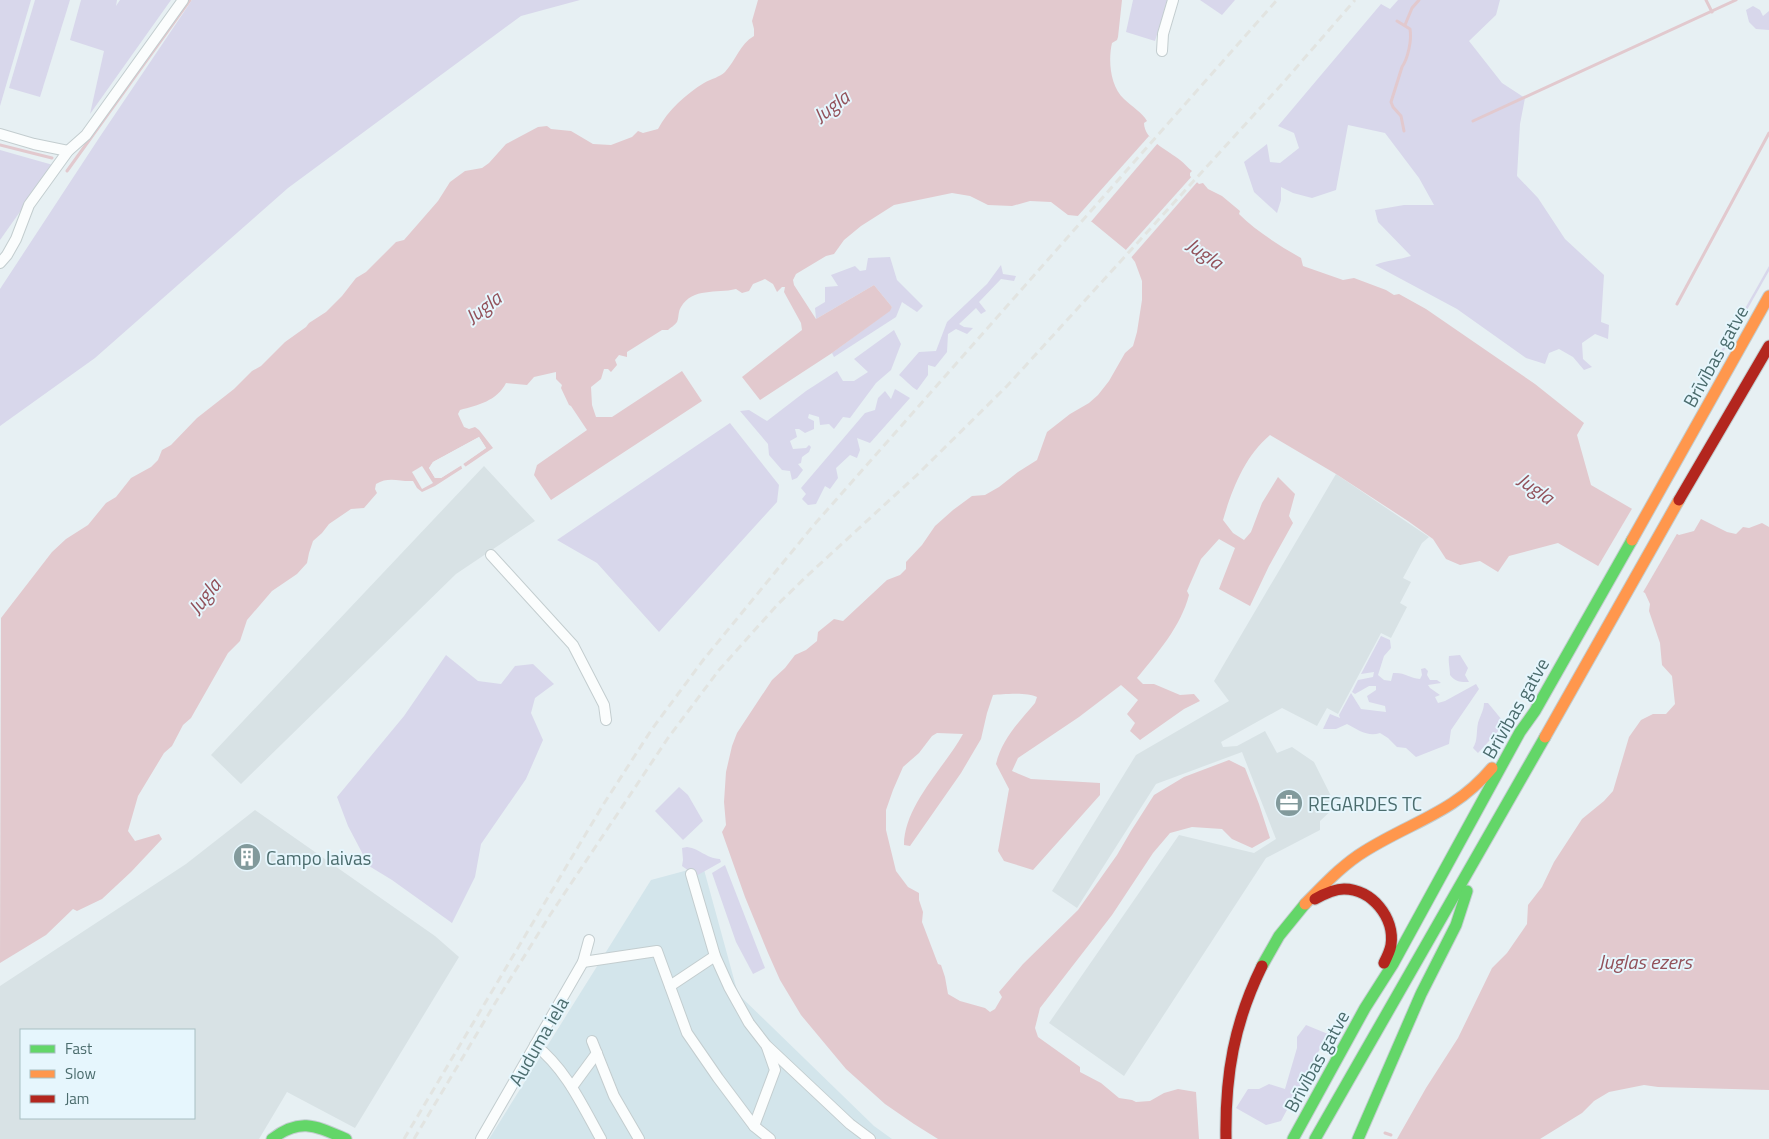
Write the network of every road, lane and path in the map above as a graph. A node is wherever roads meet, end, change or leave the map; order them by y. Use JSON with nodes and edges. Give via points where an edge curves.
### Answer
{"nodes":[{"id":1,"x":182,"y":0,"type":"edge"},
{"id":2,"x":1172,"y":0,"type":"edge"},
{"id":3,"x":1162,"y":51,"type":"dead end"},
{"id":4,"x":0,"y":134,"type":"edge"},
{"id":5,"x":68,"y":151,"type":"junction"},
{"id":6,"x":0,"y":263,"type":"edge"},
{"id":7,"x":1769,"y":296,"type":"edge"},
{"id":8,"x":1769,"y":346,"type":"edge"},
{"id":9,"x":491,"y":555,"type":"dead end"},
{"id":10,"x":606,"y":720,"type":"dead end"},
{"id":11,"x":1520,"y":732,"type":"junction"},
{"id":12,"x":1479,"y":854,"type":"junction"},
{"id":13,"x":691,"y":874,"type":"dead end"},
{"id":14,"x":1305,"y":904,"type":"junction"},
{"id":15,"x":589,"y":940,"type":"dead end"},
{"id":16,"x":715,"y":956,"type":"junction"},
{"id":17,"x":583,"y":962,"type":"junction"},
{"id":18,"x":670,"y":986,"type":"junction"},
{"id":19,"x":1365,"y":1008,"type":"junction"},
{"id":20,"x":592,"y":1041,"type":"dead end"},
{"id":21,"x":535,"y":1045,"type":"junction"},
{"id":22,"x":766,"y":1045,"type":"junction"},
{"id":23,"x":597,"y":1053,"type":"junction"},
{"id":24,"x":572,"y":1087,"type":"junction"},
{"id":25,"x":754,"y":1126,"type":"junction"},
{"id":26,"x":485,"y":1138,"type":"edge"},
{"id":27,"x":272,"y":1139,"type":"edge"},
{"id":28,"x":346,"y":1139,"type":"edge"},
{"id":29,"x":601,"y":1139,"type":"edge"},
{"id":30,"x":639,"y":1139,"type":"edge"},
{"id":31,"x":770,"y":1139,"type":"edge"},
{"id":32,"x":870,"y":1139,"type":"edge"},
{"id":33,"x":1226,"y":1139,"type":"edge"},
{"id":34,"x":1293,"y":1139,"type":"edge"},
{"id":35,"x":1315,"y":1139,"type":"edge"},
{"id":36,"x":1358,"y":1139,"type":"edge"}],
"edges":[{"from":1,"to":5,"type":"street","via":[[86,135]]},
{"from":2,"to":3,"type":"street"},
{"from":4,"to":5,"type":"street"},
{"from":5,"to":6,"type":"street","via":[[29,205],[16,239]]},
{"from":7,"to":11,"type":"main road","name":"Brīvības gatve"},
{"from":8,"to":12,"type":"main road","name":"Brīvības gatve"},
{"from":9,"to":10,"type":"street","via":[[573,644],[604,705]]},
{"from":11,"to":14,"type":"main road","via":[[1488,774],[1464,796],[1436,816],[1357,856]]},
{"from":11,"to":19,"type":"main road","name":"Brīvības gatve","via":[[1393,964]]},
{"from":12,"to":35,"type":"main road","name":"Brīvības gatve"},
{"from":12,"to":36,"type":"main road","via":[[1456,925],[1421,994]]},
{"from":13,"to":16,"type":"street"},
{"from":14,"to":19,"type":"main road","via":[[1330,891],[1345,889],[1376,902],[1385,915],[1392,944]]},
{"from":14,"to":33,"type":"main road","via":[[1276,940],[1251,988],[1234,1034],[1227,1075]]},
{"from":15,"to":17,"type":"street","name":"Auduma iela"},
{"from":16,"to":18,"type":"street"},
{"from":16,"to":22,"type":"street","via":[[749,1023]]},
{"from":17,"to":18,"type":"street","via":[[657,951]]},
{"from":17,"to":21,"type":"street","name":"Auduma iela"},
{"from":18,"to":25,"type":"street","via":[[687,1033]]},
{"from":19,"to":34,"type":"main road","name":"Brīvības gatve"},
{"from":20,"to":23,"type":"street"},
{"from":21,"to":24,"type":"street","via":[[546,1053]]},
{"from":21,"to":26,"type":"street","name":"Auduma iela"},
{"from":22,"to":25,"type":"street","via":[[775,1070]]},
{"from":22,"to":32,"type":"street"},
{"from":23,"to":24,"type":"street"},
{"from":23,"to":30,"type":"street","via":[[614,1096]]},
{"from":24,"to":29,"type":"street"},
{"from":25,"to":31,"type":"street"},
{"from":27,"to":28,"type":"main road","via":[[303,1123]]}]}
